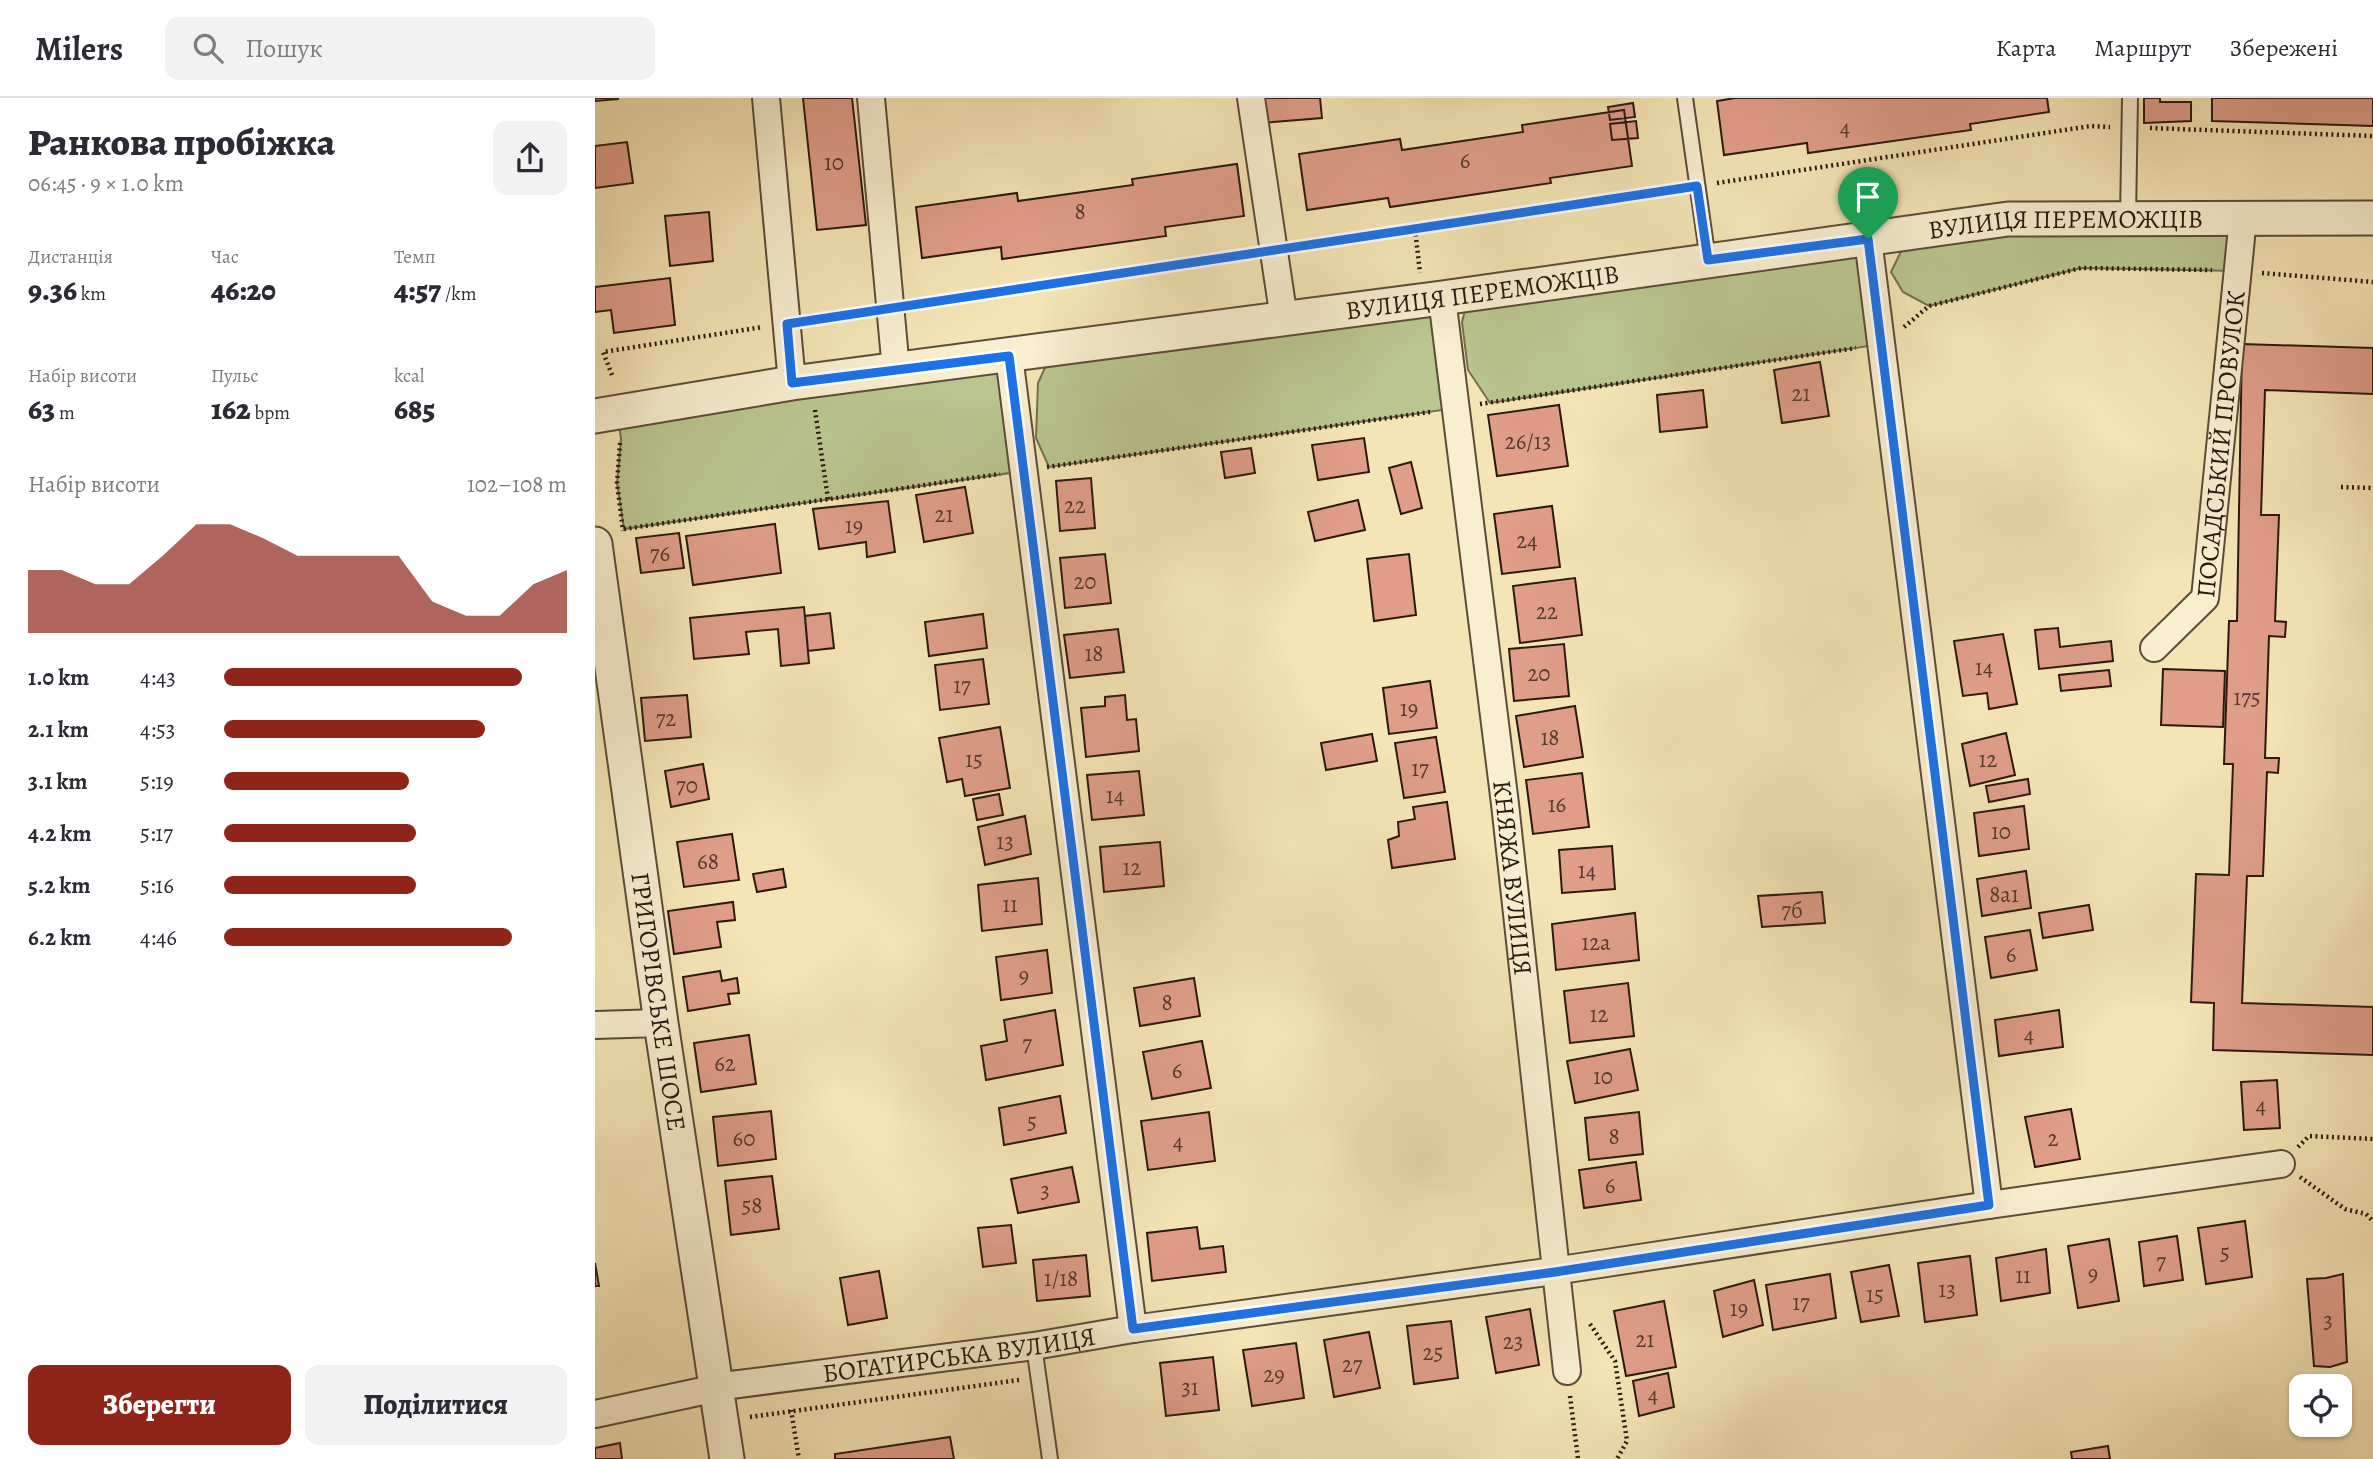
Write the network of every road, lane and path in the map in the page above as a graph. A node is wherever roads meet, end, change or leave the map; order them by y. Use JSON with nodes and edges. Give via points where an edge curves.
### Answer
{"nodes":[{"id":1,"x":766,"y":98,"type":"edge"},
{"id":2,"x":871,"y":98,"type":"edge"},
{"id":3,"x":1251,"y":98,"type":"edge"},
{"id":4,"x":1685,"y":98,"type":"edge"},
{"id":5,"x":2130,"y":98,"type":"edge"},
{"id":6,"x":2129,"y":127,"type":"junction"},
{"id":7,"x":2373,"y":136,"type":"edge"},
{"id":8,"x":1697,"y":186,"type":"junction"},
{"id":9,"x":2127,"y":218,"type":"junction"},
{"id":10,"x":2243,"y":218,"type":"junction"},
{"id":11,"x":2373,"y":218,"type":"edge"},
{"id":12,"x":1415,"y":229,"type":"junction"},
{"id":13,"x":1868,"y":239,"type":"junction"},
{"id":14,"x":1273,"y":250,"type":"junction"},
{"id":15,"x":1708,"y":260,"type":"junction"},
{"id":16,"x":2239,"y":271,"type":"junction"},
{"id":17,"x":1420,"y":273,"type":"dead end"},
{"id":18,"x":2373,"y":282,"type":"edge"},
{"id":19,"x":1442,"y":298,"type":"junction"},
{"id":20,"x":890,"y":308,"type":"junction"},
{"id":21,"x":1284,"y":319,"type":"junction"},
{"id":22,"x":787,"y":324,"type":"junction"},
{"id":23,"x":1009,"y":356,"type":"junction"},
{"id":24,"x":896,"y":370,"type":"junction"},
{"id":25,"x":612,"y":375,"type":"dead end"},
{"id":26,"x":801,"y":382,"type":"junction"},
{"id":27,"x":595,"y":416,"type":"edge"},
{"id":28,"x":2341,"y":487,"type":"dead end"},
{"id":29,"x":2373,"y":488,"type":"edge"},
{"id":30,"x":828,"y":499,"type":"dead end"},
{"id":31,"x":595,"y":544,"type":"edge"},
{"id":32,"x":2154,"y":648,"type":"dead end"},
{"id":33,"x":604,"y":674,"type":"edge"},
{"id":34,"x":661,"y":1023,"type":"junction"},
{"id":35,"x":595,"y":1025,"type":"edge"},
{"id":36,"x":2373,"y":1139,"type":"edge"},
{"id":37,"x":2281,"y":1164,"type":"junction"},
{"id":38,"x":1989,"y":1205,"type":"junction"},
{"id":39,"x":2373,"y":1221,"type":"edge"},
{"id":40,"x":1555,"y":1272,"type":"junction"},
{"id":41,"x":1588,"y":1322,"type":"dead end"},
{"id":42,"x":1133,"y":1329,"type":"junction"},
{"id":43,"x":1034,"y":1346,"type":"junction"},
{"id":44,"x":1567,"y":1371,"type":"joint"},
{"id":45,"x":1038,"y":1377,"type":"junction"},
{"id":46,"x":786,"y":1378,"type":"junction"},
{"id":47,"x":717,"y":1388,"type":"junction"},
{"id":48,"x":791,"y":1412,"type":"junction"},
{"id":49,"x":595,"y":1414,"type":"edge"},
{"id":50,"x":722,"y":1421,"type":"junction"},
{"id":51,"x":727,"y":1459,"type":"edge"},
{"id":52,"x":799,"y":1459,"type":"edge"},
{"id":53,"x":1049,"y":1459,"type":"edge"},
{"id":54,"x":1578,"y":1459,"type":"edge"},
{"id":55,"x":1617,"y":1459,"type":"edge"}],
"edges":[{"from":1,"to":22,"type":"street"},
{"from":2,"to":20,"type":"street"},
{"from":3,"to":14,"type":"street"},
{"from":4,"to":8,"type":"lane"},
{"from":5,"to":6,"type":"lane"},
{"from":6,"to":7,"type":"path"},
{"from":6,"to":8,"type":"path","via":[[2091,126]]},
{"from":6,"to":9,"type":"lane"},
{"from":8,"to":12,"type":"path"},
{"from":8,"to":15,"type":"lane"},
{"from":9,"to":10,"type":"street","name":"ВУЛИЦЯ ПЕРЕМОЖЦІВ"},
{"from":9,"to":13,"type":"street","name":"ВУЛИЦЯ ПЕРЕМОЖЦІВ","via":[[2008,219]]},
{"from":10,"to":11,"type":"street","name":"ВУЛИЦЯ ПЕРЕМОЖЦІВ"},
{"from":10,"to":16,"type":"street","name":"ПОСАДСЬКИЙ ПРОВУЛОК"},
{"from":12,"to":14,"type":"path"},
{"from":12,"to":17,"type":"path"},
{"from":13,"to":15,"type":"street","name":"ВУЛИЦЯ ПЕРЕМОЖЦІВ"},
{"from":13,"to":38,"type":"street"},
{"from":14,"to":20,"type":"path"},
{"from":14,"to":21,"type":"street"},
{"from":15,"to":19,"type":"street","name":"ВУЛИЦЯ ПЕРЕМОЖЦІВ"},
{"from":16,"to":18,"type":"path"},
{"from":16,"to":32,"type":"street","name":"ПОСАДСЬКИЙ ПРОВУЛОК","via":[[2205,598]]},
{"from":19,"to":21,"type":"street","name":"ВУЛИЦЯ ПЕРЕМОЖЦІВ"},
{"from":19,"to":40,"type":"street","name":"КНЯЖА ВУЛИЦЯ","via":[[1505,804]]},
{"from":20,"to":22,"type":"path"},
{"from":20,"to":24,"type":"street"},
{"from":21,"to":23,"type":"street","name":"ВУЛИЦЯ ПЕРЕМОЖЦІВ"},
{"from":22,"to":25,"type":"path","via":[[603,352]]},
{"from":22,"to":26,"type":"street"},
{"from":23,"to":24,"type":"street","name":"ВУЛИЦЯ ПЕРЕМОЖЦІВ"},
{"from":23,"to":42,"type":"street"},
{"from":24,"to":26,"type":"street","name":"ВУЛИЦЯ ПЕРЕМОЖЦІВ"},
{"from":26,"to":27,"type":"street","name":"ВУЛИЦЯ ПЕРЕМОЖЦІВ"},
{"from":26,"to":30,"type":"path"},
{"from":28,"to":29,"type":"path"},
{"from":31,"to":33,"type":"street","name":"ГРИГОРІВСЬКЕ ШОСЕ"},
{"from":33,"to":34,"type":"street","name":"ГРИГОРІВСЬКЕ ШОСЕ"},
{"from":34,"to":35,"type":"street"},
{"from":34,"to":47,"type":"street","name":"ГРИГОРІВСЬКЕ ШОСЕ"},
{"from":36,"to":37,"type":"path","via":[[2309,1136]]},
{"from":37,"to":38,"type":"street","name":"БОГАТИРСЬКА ВУЛИЦЯ"},
{"from":37,"to":39,"type":"path","via":[[2345,1209],[2367,1214]]},
{"from":38,"to":40,"type":"street","name":"БОГАТИРСЬКА ВУЛИЦЯ"},
{"from":40,"to":42,"type":"street","name":"БОГАТИРСЬКА ВУЛИЦЯ"},
{"from":40,"to":44,"type":"street","name":"КНЯЖА ВУЛИЦЯ"},
{"from":41,"to":55,"type":"path","via":[[1615,1361],[1627,1441]]},
{"from":42,"to":43,"type":"street","name":"БОГАТИРСЬКА ВУЛИЦЯ"},
{"from":43,"to":45,"type":"lane"},
{"from":43,"to":46,"type":"street","name":"БОГАТИРСЬКА ВУЛИЦЯ"},
{"from":44,"to":54,"type":"path"},
{"from":45,"to":48,"type":"path"},
{"from":45,"to":53,"type":"lane"},
{"from":46,"to":47,"type":"street","name":"БОГАТИРСЬКА ВУЛИЦЯ"},
{"from":46,"to":48,"type":"path"},
{"from":47,"to":49,"type":"street","name":"БОГАТИРСЬКА ВУЛИЦЯ"},
{"from":47,"to":50,"type":"street","name":"ГРИГОРІВСЬКЕ ШОСЕ"},
{"from":48,"to":50,"type":"path"},
{"from":48,"to":52,"type":"path"},
{"from":50,"to":51,"type":"street","name":"ГРИГОРІВСЬКЕ ШОСЕ"}]}
